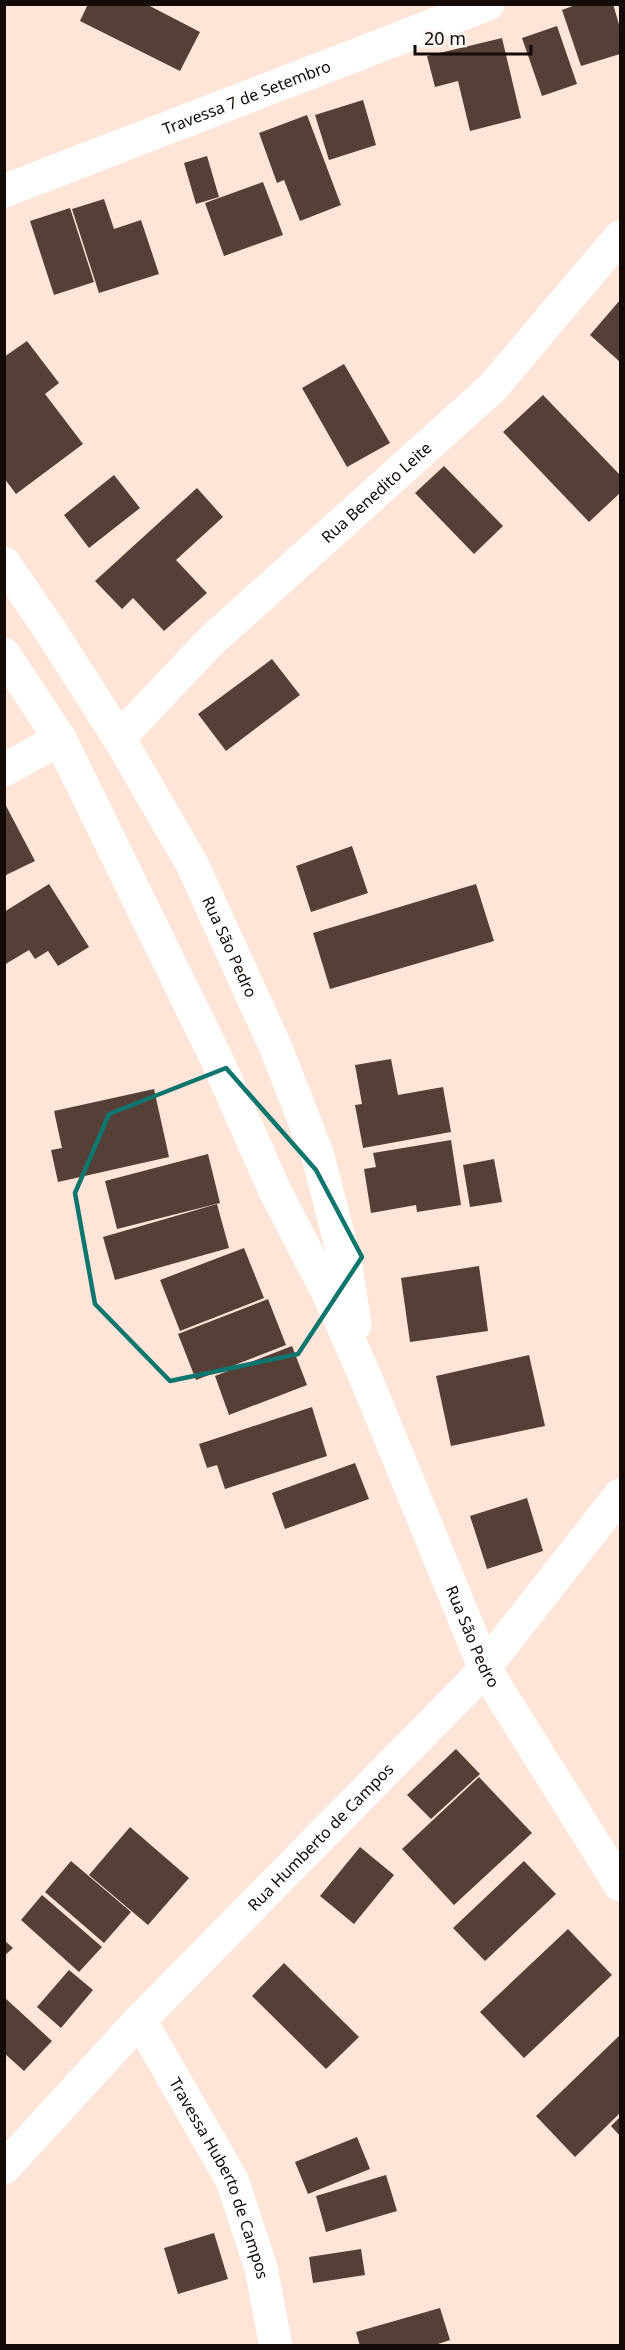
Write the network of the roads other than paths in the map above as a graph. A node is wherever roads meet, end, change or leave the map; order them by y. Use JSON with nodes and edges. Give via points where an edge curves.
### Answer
{"nodes":[{"id":1,"x":488,"y":4,"type":"edge"},
{"id":2,"x":4,"y":191,"type":"edge"},
{"id":3,"x":621,"y":237,"type":"edge"},
{"id":4,"x":4,"y":563,"type":"edge"},
{"id":5,"x":4,"y":654,"type":"edge"},
{"id":6,"x":119,"y":738,"type":"junction"},
{"id":7,"x":60,"y":739,"type":"junction"},
{"id":8,"x":4,"y":770,"type":"edge"},
{"id":9,"x":362,"y":1369,"type":"junction"},
{"id":10,"x":621,"y":1495,"type":"edge"},
{"id":11,"x":485,"y":1669,"type":"junction"},
{"id":12,"x":621,"y":1885,"type":"edge"},
{"id":13,"x":140,"y":2020,"type":"junction"},
{"id":14,"x":4,"y":2168,"type":"edge"},
{"id":15,"x":276,"y":2346,"type":"edge"}],
"edges":[{"from":1,"to":2,"type":"street","name":"Travessa 7 de Setembro"},
{"from":3,"to":6,"type":"street","name":"Rua Benedito Leite","via":[[492,388],[210,642]]},
{"from":4,"to":6,"type":"street","name":"Rua São Pedro"},
{"from":5,"to":7,"type":"street","name":"Rua São Pedro"},
{"from":6,"to":9,"type":"street","name":"Rua São Pedro","via":[[192,864],[276,1048],[318,1156],[346,1266]]},
{"from":7,"to":8,"type":"street"},
{"from":7,"to":9,"type":"street","name":"Rua São Pedro"},
{"from":9,"to":11,"type":"street","name":"Rua São Pedro"},
{"from":10,"to":11,"type":"street","name":"Rua Humberto de Campos"},
{"from":11,"to":12,"type":"street","name":"Rua São Pedro"},
{"from":11,"to":13,"type":"street","name":"Rua Humberto de Campos"},
{"from":13,"to":14,"type":"street","name":"Rua Humberto de Campos"},
{"from":13,"to":15,"type":"street","name":"Travessa Huberto de Campos","via":[[232,2180],[261,2268]]}]}
